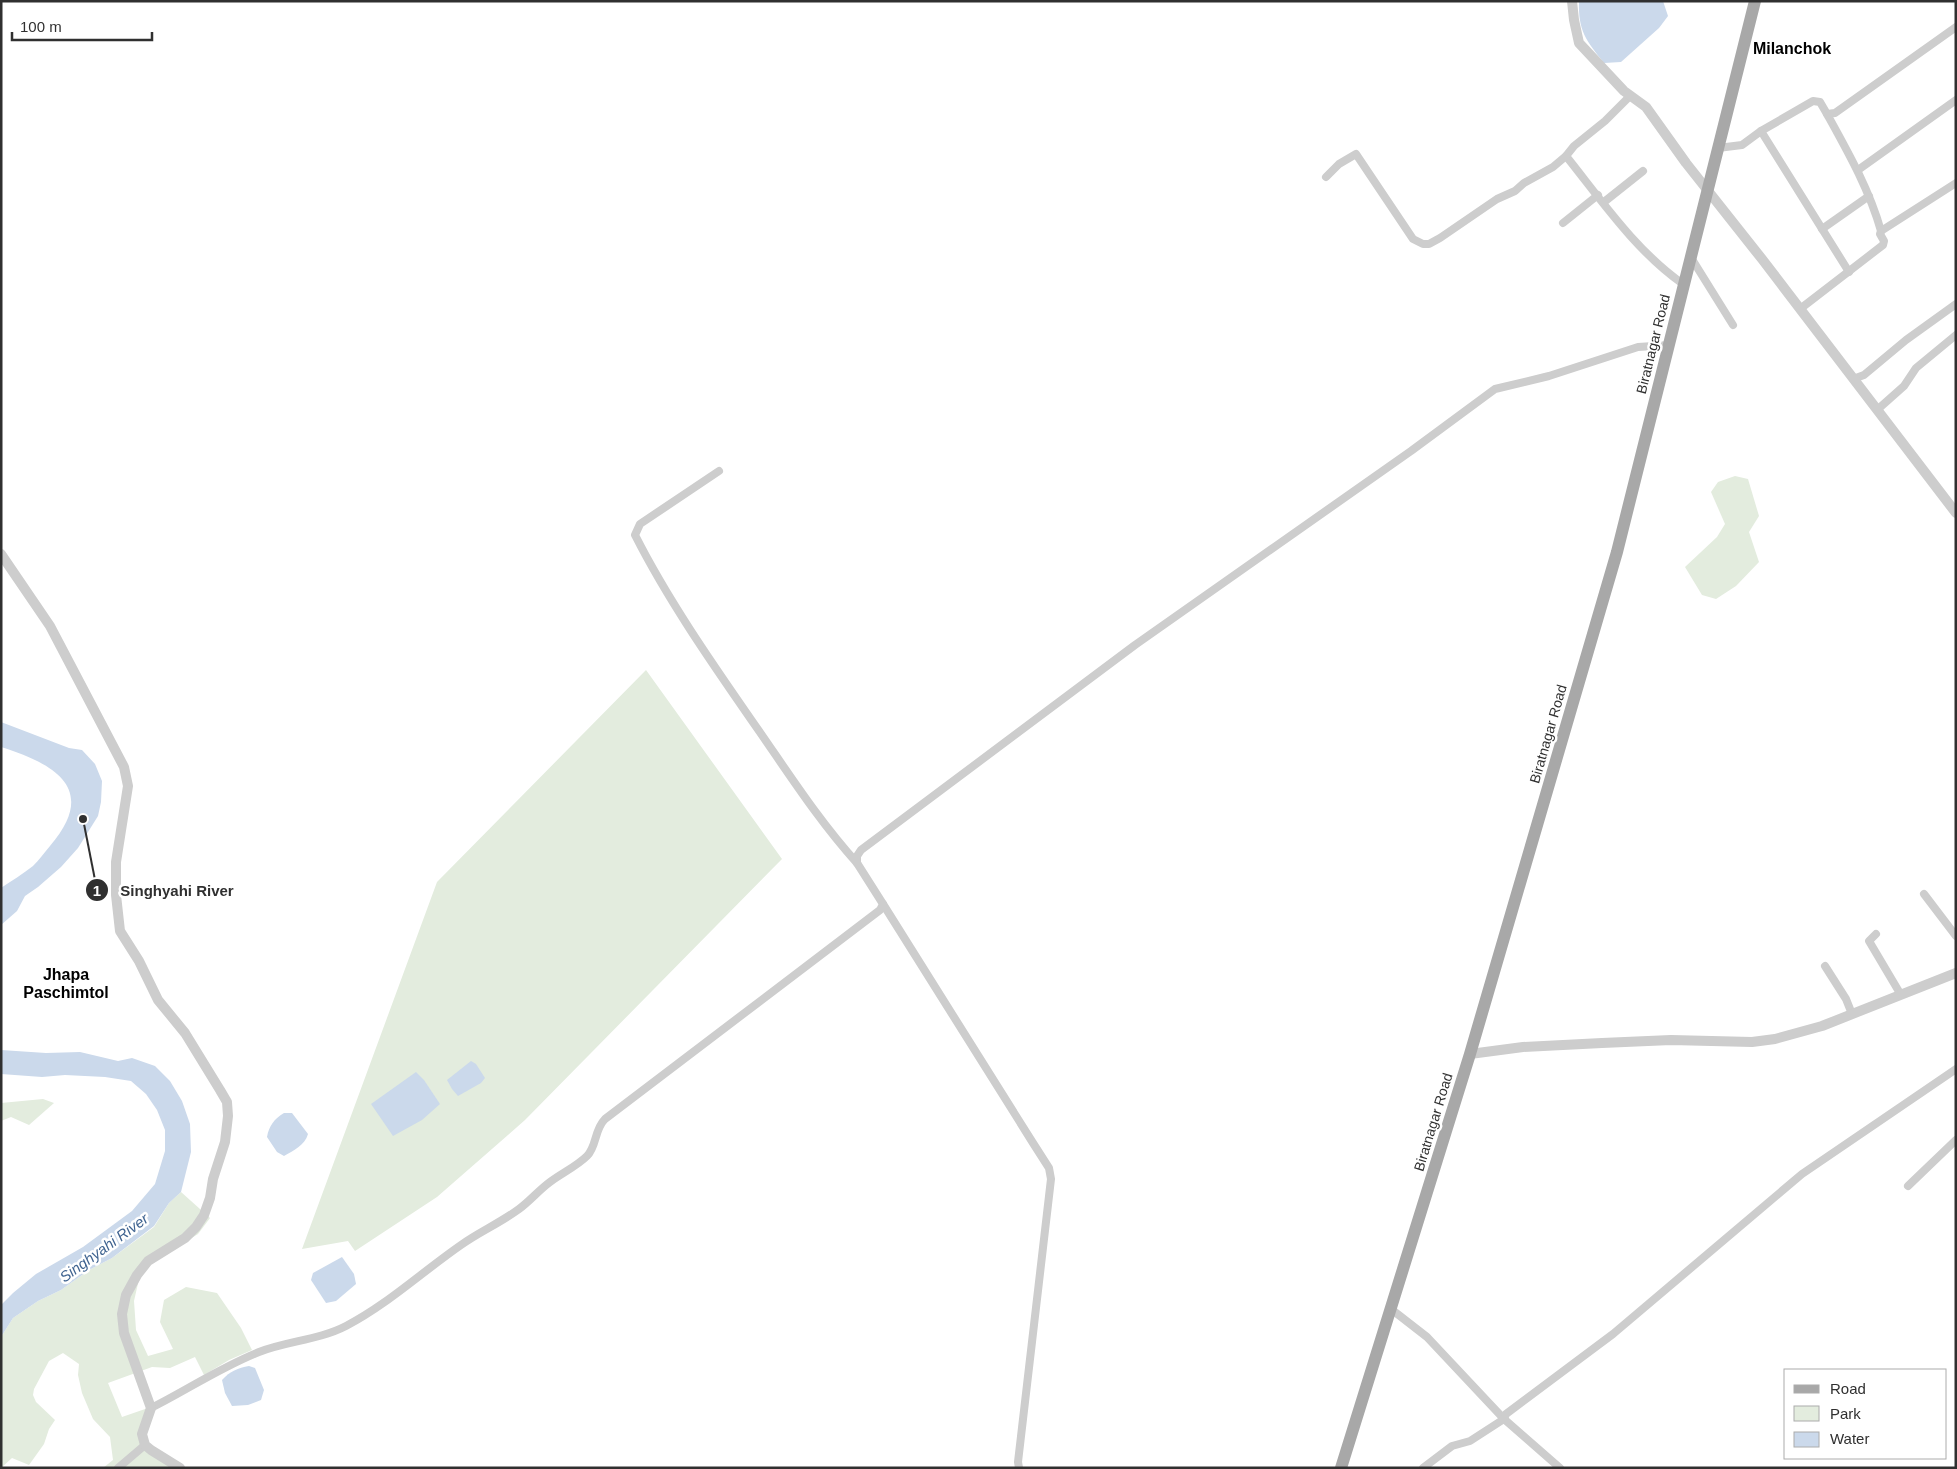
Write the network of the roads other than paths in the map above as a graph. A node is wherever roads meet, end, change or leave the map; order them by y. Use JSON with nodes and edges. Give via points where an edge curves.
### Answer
{"nodes":[{"id":1,"x":1572,"y":1,"type":"edge"},
{"id":2,"x":1755,"y":1,"type":"edge"},
{"id":3,"x":1956,"y":27,"type":"edge"},
{"id":4,"x":1630,"y":96,"type":"junction"},
{"id":5,"x":1956,"y":100,"type":"edge"},
{"id":6,"x":1827,"y":114,"type":"junction"},
{"id":7,"x":1762,"y":131,"type":"junction"},
{"id":8,"x":1718,"y":148,"type":"junction"},
{"id":9,"x":1566,"y":156,"type":"junction"},
{"id":10,"x":1644,"y":170,"type":"dead end"},
{"id":11,"x":1858,"y":170,"type":"junction"},
{"id":12,"x":1326,"y":177,"type":"dead end"},
{"id":13,"x":1956,"y":183,"type":"edge"},
{"id":14,"x":1708,"y":189,"type":"junction"},
{"id":15,"x":1598,"y":195,"type":"junction"},
{"id":16,"x":1869,"y":196,"type":"junction"},
{"id":17,"x":1604,"y":202,"type":"junction"},
{"id":18,"x":1563,"y":223,"type":"dead end"},
{"id":19,"x":1822,"y":230,"type":"junction"},
{"id":20,"x":1881,"y":231,"type":"junction"},
{"id":21,"x":1690,"y":256,"type":"junction"},
{"id":22,"x":1849,"y":272,"type":"junction"},
{"id":23,"x":1684,"y":284,"type":"junction"},
{"id":24,"x":1956,"y":304,"type":"edge"},
{"id":25,"x":1800,"y":309,"type":"junction"},
{"id":26,"x":1733,"y":325,"type":"dead end"},
{"id":27,"x":1956,"y":335,"type":"edge"},
{"id":28,"x":1669,"y":345,"type":"junction"},
{"id":29,"x":1853,"y":378,"type":"junction"},
{"id":30,"x":1877,"y":410,"type":"junction"},
{"id":31,"x":719,"y":471,"type":"dead end"},
{"id":32,"x":1956,"y":513,"type":"edge"},
{"id":33,"x":1,"y":554,"type":"edge"},
{"id":34,"x":857,"y":863,"type":"junction"},
{"id":35,"x":1924,"y":894,"type":"dead end"},
{"id":36,"x":883,"y":904,"type":"junction"},
{"id":37,"x":1876,"y":934,"type":"dead end"},
{"id":38,"x":1956,"y":936,"type":"edge"},
{"id":39,"x":1825,"y":966,"type":"dead end"},
{"id":40,"x":1956,"y":973,"type":"edge"},
{"id":41,"x":1901,"y":995,"type":"junction"},
{"id":42,"x":1852,"y":1014,"type":"junction"},
{"id":43,"x":1470,"y":1054,"type":"junction"},
{"id":44,"x":1956,"y":1069,"type":"edge"},
{"id":45,"x":1956,"y":1140,"type":"edge"},
{"id":46,"x":1908,"y":1186,"type":"dead end"},
{"id":47,"x":1391,"y":1309,"type":"junction"},
{"id":48,"x":151,"y":1408,"type":"junction"},
{"id":49,"x":1504,"y":1419,"type":"junction"},
{"id":50,"x":145,"y":1445,"type":"junction"},
{"id":51,"x":118,"y":1468,"type":"edge"},
{"id":52,"x":180,"y":1468,"type":"edge"},
{"id":53,"x":1019,"y":1468,"type":"edge"},
{"id":54,"x":1341,"y":1468,"type":"edge"},
{"id":55,"x":1423,"y":1468,"type":"edge"},
{"id":56,"x":1560,"y":1468,"type":"edge"}],
"edges":[{"from":1,"to":4,"type":"street","via":[[1579,43]]},
{"from":2,"to":8,"type":"main road","name":"Biratnagar Road"},
{"from":3,"to":6,"type":"street","via":[[1835,113]]},
{"from":4,"to":9,"type":"street"},
{"from":4,"to":14,"type":"street","via":[[1646,107]]},
{"from":5,"to":11,"type":"street"},
{"from":6,"to":7,"type":"street","via":[[1820,102],[1813,101]]},
{"from":6,"to":11,"type":"street"},
{"from":7,"to":8,"type":"street","via":[[1742,145]]},
{"from":7,"to":19,"type":"street"},
{"from":8,"to":14,"type":"main road","name":"Biratnagar Road"},
{"from":9,"to":12,"type":"street","via":[[1429,244],[1413,239],[1356,154]]},
{"from":9,"to":15,"type":"street"},
{"from":10,"to":17,"type":"street"},
{"from":11,"to":16,"type":"street"},
{"from":13,"to":20,"type":"street"},
{"from":14,"to":21,"type":"main road","name":"Biratnagar Road"},
{"from":14,"to":25,"type":"street"},
{"from":15,"to":17,"type":"street"},
{"from":15,"to":18,"type":"street"},
{"from":16,"to":19,"type":"street"},
{"from":16,"to":20,"type":"street"},
{"from":17,"to":23,"type":"street","via":[[1638,245],[1667,273]]},
{"from":19,"to":22,"type":"street"},
{"from":20,"to":22,"type":"street","via":[[1883,245]]},
{"from":21,"to":23,"type":"main road","name":"Biratnagar Road"},
{"from":21,"to":26,"type":"street"},
{"from":22,"to":25,"type":"street"},
{"from":23,"to":28,"type":"main road","name":"Biratnagar Road"},
{"from":24,"to":29,"type":"street","via":[[1864,375]]},
{"from":25,"to":29,"type":"street"},
{"from":27,"to":30,"type":"street","via":[[1916,368],[1904,386]]},
{"from":28,"to":34,"type":"street","via":[[1638,347],[1495,389],[1135,645],[862,850],[857,856]]},
{"from":28,"to":43,"type":"main road","name":"Biratnagar Road","via":[[1617,552]]},
{"from":29,"to":30,"type":"street"},
{"from":30,"to":32,"type":"street"},
{"from":31,"to":34,"type":"street","via":[[640,524],[635,535],[723,680],[809,804]]},
{"from":33,"to":48,"type":"street","via":[[50,626],[124,767],[128,786],[116,862],[120,931],[158,1000],[185,1033],[226,1102],[225,1142],[204,1215],[185,1238],[148,1261],[126,1295],[122,1314],[124,1333]]},
{"from":34,"to":36,"type":"street"},
{"from":35,"to":38,"type":"street"},
{"from":36,"to":48,"type":"street","via":[[868,920],[605,1119],[599,1125],[587,1156],[548,1183],[520,1208],[471,1238],[396,1294],[344,1327],[261,1351]]},
{"from":36,"to":53,"type":"street","via":[[1049,1168],[1047,1228]]},
{"from":37,"to":41,"type":"street","via":[[1869,941]]},
{"from":39,"to":42,"type":"street"},
{"from":40,"to":41,"type":"street"},
{"from":41,"to":42,"type":"street"},
{"from":42,"to":43,"type":"street","via":[[1792,1035],[1752,1042],[1651,1040],[1522,1047]]},
{"from":43,"to":47,"type":"main road","name":"Biratnagar Road"},
{"from":44,"to":49,"type":"street","via":[[1802,1174],[1628,1321],[1506,1414]]},
{"from":45,"to":46,"type":"street"},
{"from":47,"to":49,"type":"street","via":[[1427,1337]]},
{"from":47,"to":54,"type":"main road","name":"Biratnagar Road"},
{"from":48,"to":50,"type":"street","via":[[142,1434]]},
{"from":49,"to":55,"type":"street","via":[[1470,1441],[1452,1446]]},
{"from":49,"to":56,"type":"street"},
{"from":50,"to":51,"type":"street"},
{"from":50,"to":52,"type":"street"}]}
